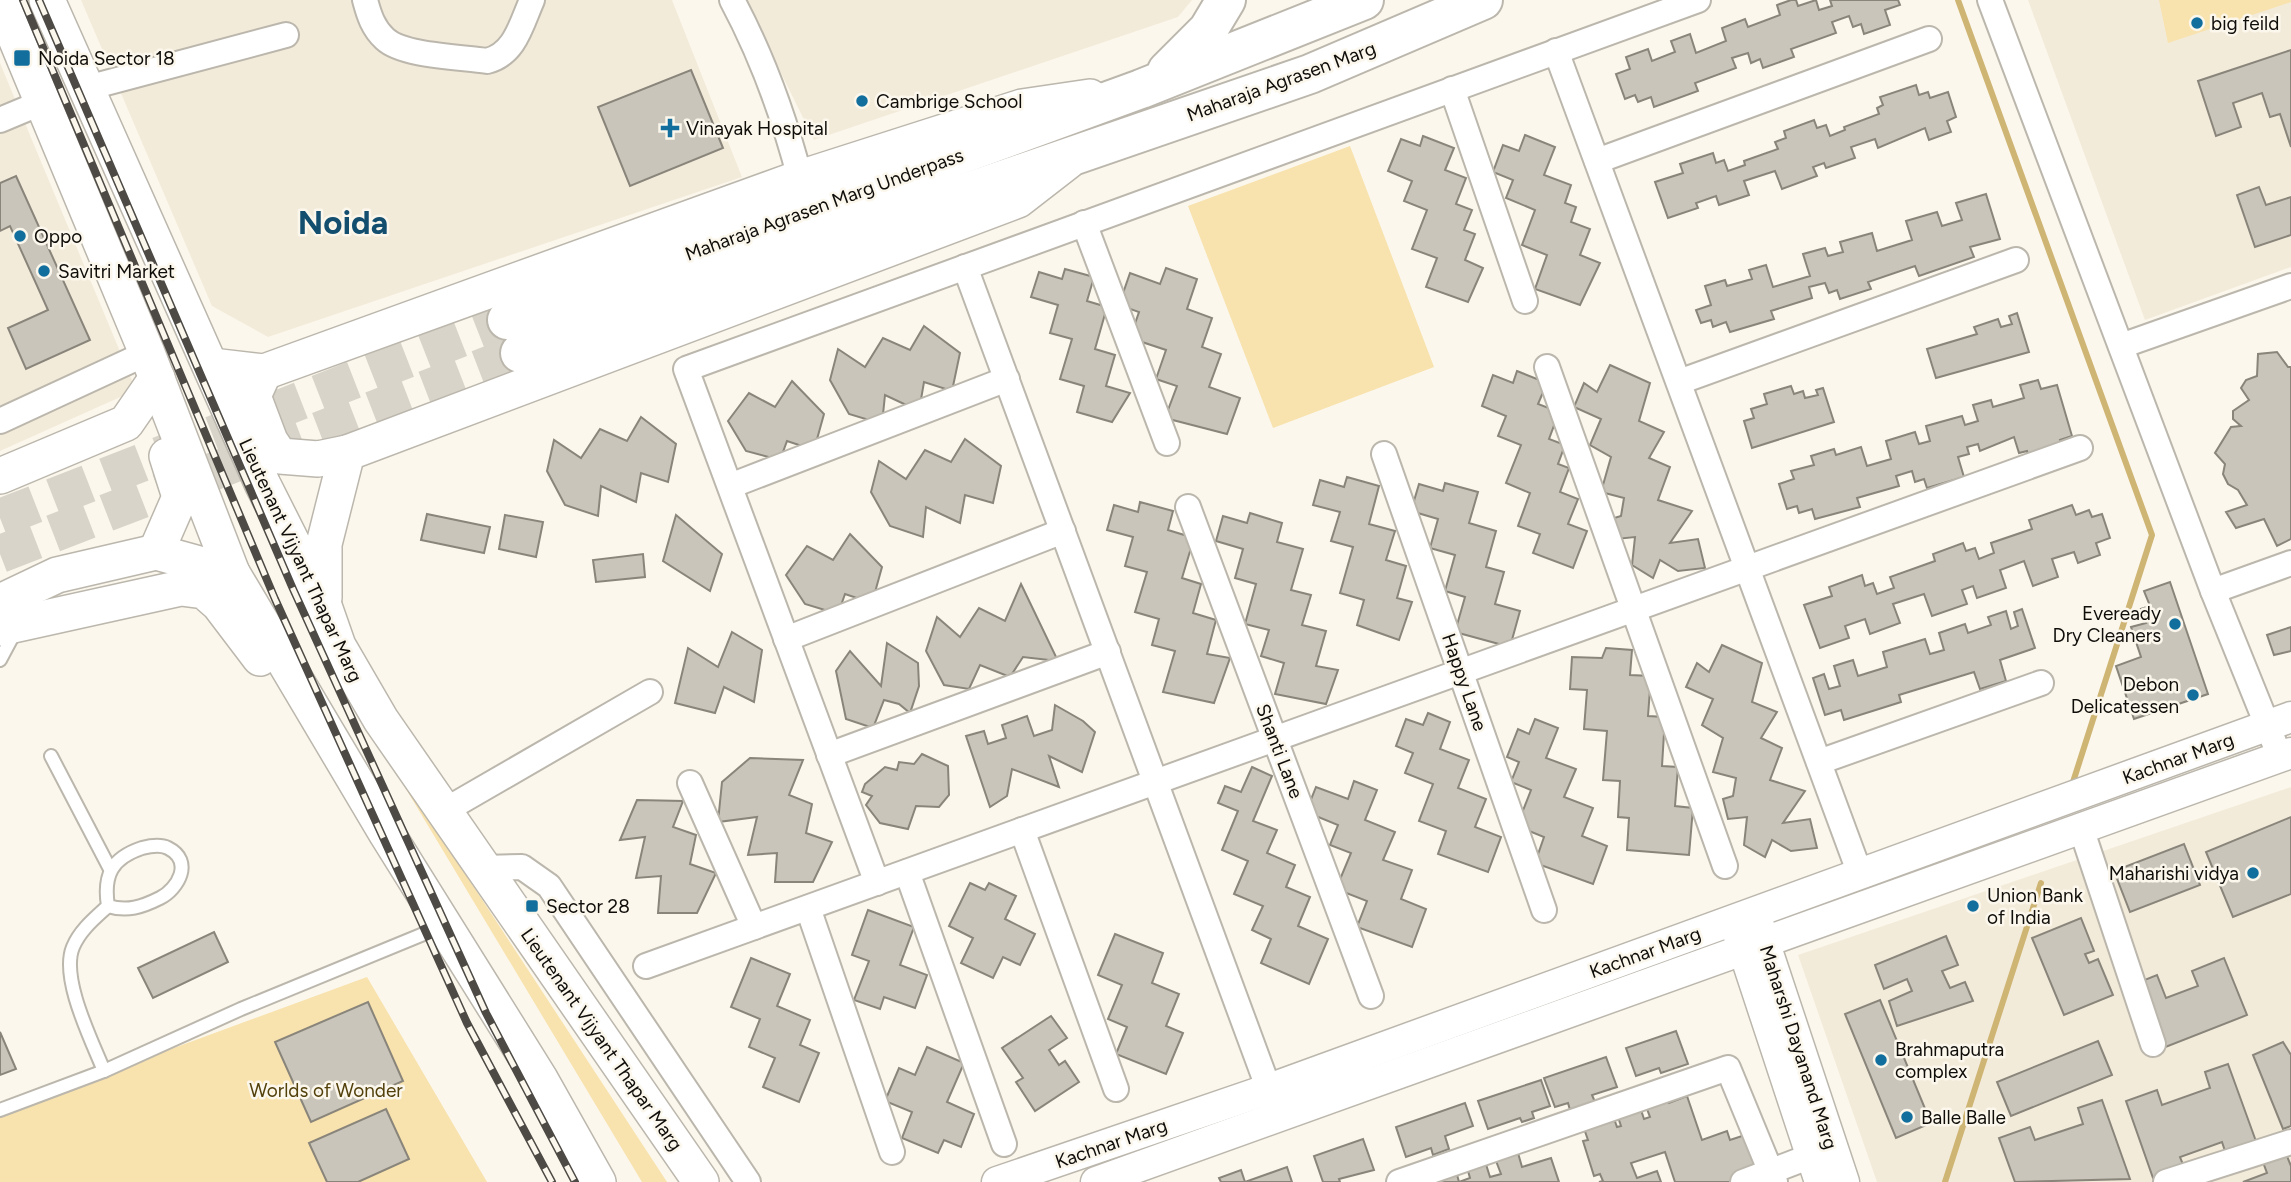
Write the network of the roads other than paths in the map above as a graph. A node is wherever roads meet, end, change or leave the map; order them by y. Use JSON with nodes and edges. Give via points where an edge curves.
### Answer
{"nodes":[{"id":1,"x":47,"y":0,"type":"edge"},
{"id":2,"x":365,"y":0,"type":"edge"},
{"id":3,"x":532,"y":0,"type":"edge"},
{"id":4,"x":732,"y":0,"type":"edge"},
{"id":5,"x":1226,"y":0,"type":"edge"},
{"id":6,"x":1364,"y":0,"type":"edge"},
{"id":7,"x":1483,"y":0,"type":"edge"},
{"id":8,"x":1698,"y":0,"type":"edge"},
{"id":9,"x":1990,"y":0,"type":"edge"},
{"id":10,"x":1,"y":4,"type":"edge"},
{"id":11,"x":286,"y":35,"type":"dead end"},
{"id":12,"x":1929,"y":39,"type":"dead end"},
{"id":13,"x":1556,"y":51,"type":"junction"},
{"id":14,"x":1147,"y":86,"type":"junction"},
{"id":15,"x":87,"y":88,"type":"junction"},
{"id":16,"x":1452,"y":89,"type":"junction"},
{"id":17,"x":43,"y":102,"type":"junction"},
{"id":18,"x":0,"y":120,"type":"edge"},
{"id":19,"x":1075,"y":155,"type":"junction"},
{"id":20,"x":1597,"y":161,"type":"junction"},
{"id":21,"x":800,"y":178,"type":"junction"},
{"id":22,"x":1084,"y":223,"type":"junction"},
{"id":23,"x":2016,"y":260,"type":"dead end"},
{"id":24,"x":965,"y":267,"type":"junction"},
{"id":25,"x":2291,"y":286,"type":"edge"},
{"id":26,"x":1525,"y":301,"type":"dead end"},
{"id":27,"x":2121,"y":346,"type":"junction"},
{"id":28,"x":152,"y":366,"type":"junction"},
{"id":29,"x":212,"y":366,"type":"junction"},
{"id":30,"x":1547,"y":367,"type":"dead end"},
{"id":31,"x":264,"y":372,"type":"junction"},
{"id":32,"x":1007,"y":379,"type":"junction"},
{"id":33,"x":1679,"y":382,"type":"junction"},
{"id":34,"x":0,"y":421,"type":"edge"},
{"id":35,"x":126,"y":423,"type":"junction"},
{"id":36,"x":1167,"y":443,"type":"dead end"},
{"id":37,"x":2080,"y":448,"type":"dead end"},
{"id":38,"x":347,"y":453,"type":"junction"},
{"id":39,"x":1384,"y":454,"type":"dead end"},
{"id":40,"x":0,"y":476,"type":"edge"},
{"id":41,"x":730,"y":486,"type":"junction"},
{"id":42,"x":1188,"y":507,"type":"dead end"},
{"id":43,"x":1063,"y":531,"type":"junction"},
{"id":44,"x":156,"y":552,"type":"junction"},
{"id":45,"x":2291,"y":564,"type":"edge"},
{"id":46,"x":1747,"y":568,"type":"junction"},
{"id":47,"x":232,"y":573,"type":"junction"},
{"id":48,"x":57,"y":575,"type":"junction"},
{"id":49,"x":2213,"y":591,"type":"junction"},
{"id":50,"x":324,"y":606,"type":"junction"},
{"id":51,"x":1635,"y":609,"type":"junction"},
{"id":52,"x":74,"y":611,"type":"junction"},
{"id":53,"x":6,"y":618,"type":"edge"},
{"id":54,"x":786,"y":639,"type":"junction"},
{"id":55,"x":1108,"y":652,"type":"junction"},
{"id":56,"x":0,"y":660,"type":"edge"},
{"id":57,"x":1461,"y":672,"type":"junction"},
{"id":58,"x":2041,"y":683,"type":"dead end"},
{"id":59,"x":650,"y":692,"type":"dead end"},
{"id":60,"x":2280,"y":721,"type":"edge"},
{"id":61,"x":1275,"y":739,"type":"junction"},
{"id":62,"x":830,"y":755,"type":"junction"},
{"id":63,"x":2286,"y":755,"type":"edge"},
{"id":64,"x":51,"y":756,"type":"dead end"},
{"id":65,"x":1819,"y":762,"type":"junction"},
{"id":66,"x":1156,"y":782,"type":"junction"},
{"id":67,"x":690,"y":783,"type":"dead end"},
{"id":68,"x":444,"y":811,"type":"junction"},
{"id":69,"x":2081,"y":828,"type":"junction"},
{"id":70,"x":1022,"y":830,"type":"junction"},
{"id":71,"x":387,"y":834,"type":"junction"},
{"id":72,"x":1725,"y":866,"type":"dead end"},
{"id":73,"x":484,"y":868,"type":"junction"},
{"id":74,"x":110,"y":869,"type":"junction"},
{"id":75,"x":907,"y":872,"type":"junction"},
{"id":76,"x":1860,"y":874,"type":"junction"},
{"id":77,"x":877,"y":883,"type":"junction"},
{"id":78,"x":108,"y":906,"type":"junction"},
{"id":79,"x":808,"y":908,"type":"junction"},
{"id":80,"x":1544,"y":910,"type":"dead end"},
{"id":81,"x":1744,"y":916,"type":"junction"},
{"id":82,"x":446,"y":925,"type":"junction"},
{"id":83,"x":754,"y":927,"type":"junction"},
{"id":84,"x":1754,"y":946,"type":"junction"},
{"id":85,"x":646,"y":966,"type":"dead end"},
{"id":86,"x":1371,"y":996,"type":"dead end"},
{"id":87,"x":2153,"y":1044,"type":"dead end"},
{"id":88,"x":104,"y":1071,"type":"junction"},
{"id":89,"x":1116,"y":1089,"type":"dead end"},
{"id":90,"x":1274,"y":1103,"type":"junction"},
{"id":91,"x":0,"y":1110,"type":"edge"},
{"id":92,"x":2291,"y":1142,"type":"edge"},
{"id":93,"x":1004,"y":1144,"type":"dead end"},
{"id":94,"x":892,"y":1152,"type":"dead end"},
{"id":95,"x":1816,"y":1169,"type":"edge"},
{"id":96,"x":1774,"y":1177,"type":"edge"},
{"id":97,"x":598,"y":1182,"type":"edge"},
{"id":98,"x":701,"y":1182,"type":"edge"},
{"id":99,"x":748,"y":1182,"type":"edge"},
{"id":100,"x":997,"y":1182,"type":"edge"},
{"id":101,"x":1096,"y":1182,"type":"edge"},
{"id":102,"x":1399,"y":1182,"type":"edge"},
{"id":103,"x":1743,"y":1182,"type":"edge"},
{"id":104,"x":1844,"y":1182,"type":"edge"},
{"id":105,"x":2166,"y":1182,"type":"edge"}],
"edges":[{"from":1,"to":15,"type":"main road","name":"Lieutenant Vijyant Thapar Marg"},
{"from":2,"to":3,"type":"street","via":[[372,23],[386,40],[402,48],[487,61],[510,49]]},
{"from":4,"to":21,"type":"street","via":[[788,133]]},
{"from":5,"to":14,"type":"main road","via":[[1208,30]]},
{"from":6,"to":14,"type":"main road"},
{"from":7,"to":19,"type":"main road","name":"Maharaja Agrasen Marg","via":[[1310,74]]},
{"from":8,"to":13,"type":"street"},
{"from":9,"to":27,"type":"street"},
{"from":10,"to":17,"type":"main road"},
{"from":11,"to":15,"type":"street"},
{"from":12,"to":20,"type":"street"},
{"from":13,"to":16,"type":"street"},
{"from":13,"to":20,"type":"street"},
{"from":14,"to":19,"type":"main road","name":"Maharaja Agrasen Marg Underpass","via":[[513,336],[625,310]]},
{"from":14,"to":21,"type":"main road","via":[[1022,107]]},
{"from":15,"to":29,"type":"main road","name":"Lieutenant Vijyant Thapar Marg"},
{"from":16,"to":22,"type":"street"},
{"from":16,"to":26,"type":"street"},
{"from":17,"to":18,"type":"street"},
{"from":17,"to":28,"type":"main road"},
{"from":19,"to":38,"type":"main road","via":[[1018,200]]},
{"from":20,"to":33,"type":"street"},
{"from":21,"to":31,"type":"main road"},
{"from":22,"to":24,"type":"street"},
{"from":22,"to":36,"type":"street"},
{"from":23,"to":33,"type":"street"},
{"from":24,"to":32,"type":"street"},
{"from":24,"to":41,"type":"street","via":[[686,369]]},
{"from":25,"to":27,"type":"street"},
{"from":27,"to":49,"type":"street"},
{"from":28,"to":34,"type":"street"},
{"from":28,"to":35,"type":"main road"},
{"from":28,"to":47,"type":"main road"},
{"from":29,"to":31,"type":"main road"},
{"from":29,"to":50,"type":"main road","name":"Lieutenant Vijyant Thapar Marg","via":[[262,485]]},
{"from":30,"to":51,"type":"street"},
{"from":31,"to":38,"type":"main road","via":[[253,396],[280,456],[318,459]]},
{"from":32,"to":41,"type":"street"},
{"from":32,"to":43,"type":"street"},
{"from":33,"to":46,"type":"street"},
{"from":35,"to":40,"type":"main road"},
{"from":35,"to":44,"type":"main road","via":[[153,432],[162,443],[180,497]]},
{"from":37,"to":46,"type":"street"},
{"from":38,"to":50,"type":"main road","via":[[324,544]]},
{"from":39,"to":57,"type":"street","name":"Happy Lane"},
{"from":41,"to":54,"type":"street"},
{"from":42,"to":61,"type":"street","name":"Shanti Lane"},
{"from":43,"to":54,"type":"street"},
{"from":43,"to":55,"type":"street"},
{"from":44,"to":47,"type":"main road"},
{"from":44,"to":48,"type":"main road"},
{"from":45,"to":49,"type":"street"},
{"from":46,"to":51,"type":"street"},
{"from":46,"to":65,"type":"street"},
{"from":47,"to":71,"type":"main road"},
{"from":48,"to":52,"type":"main road"},
{"from":48,"to":53,"type":"main road"},
{"from":49,"to":60,"type":"street"},
{"from":50,"to":68,"type":"main road","name":"Lieutenant Vijyant Thapar Marg","via":[[338,646],[381,720]]},
{"from":51,"to":57,"type":"street"},
{"from":51,"to":72,"type":"street"},
{"from":52,"to":53,"type":"main road"},
{"from":52,"to":71,"type":"main road","via":[[181,588],[204,591],[242,632]]},
{"from":53,"to":56,"type":"lane"},
{"from":54,"to":62,"type":"street"},
{"from":55,"to":62,"type":"street"},
{"from":55,"to":66,"type":"street"},
{"from":57,"to":61,"type":"street"},
{"from":57,"to":80,"type":"street","name":"Happy Lane"},
{"from":58,"to":65,"type":"street"},
{"from":59,"to":68,"type":"street"},
{"from":60,"to":63,"type":"street"},
{"from":60,"to":76,"type":"street","name":"Kachnar Marg"},
{"from":61,"to":66,"type":"street"},
{"from":61,"to":86,"type":"street","name":"Shanti Lane"},
{"from":62,"to":77,"type":"street"},
{"from":63,"to":69,"type":"street","name":"Kachnar Marg"},
{"from":64,"to":74,"type":"lane"},
{"from":65,"to":76,"type":"street"},
{"from":66,"to":70,"type":"street"},
{"from":66,"to":90,"type":"street"},
{"from":67,"to":83,"type":"street"},
{"from":68,"to":73,"type":"main road","name":"Lieutenant Vijyant Thapar Marg"},
{"from":69,"to":84,"type":"street","name":"Kachnar Marg"},
{"from":69,"to":87,"type":"street"},
{"from":70,"to":75,"type":"street"},
{"from":70,"to":89,"type":"street"},
{"from":71,"to":82,"type":"main road"},
{"from":73,"to":98,"type":"main road","name":"Lieutenant Vijyant Thapar Marg"},
{"from":73,"to":99,"type":"street","via":[[522,867],[549,886]]},
{"from":74,"to":78,"type":"lane","via":[[104,887]]},
{"from":74,"to":78,"type":"lane","via":[[119,858],[152,845],[168,848],[183,869],[171,892],[152,902],[121,910]]},
{"from":75,"to":77,"type":"street"},
{"from":75,"to":93,"type":"street"},
{"from":76,"to":81,"type":"street","name":"Kachnar Marg"},
{"from":77,"to":79,"type":"street"},
{"from":78,"to":88,"type":"lane","via":[[72,948],[70,971]]},
{"from":79,"to":83,"type":"street"},
{"from":79,"to":94,"type":"street"},
{"from":81,"to":84,"type":"street","name":"Maharshi Dayanand Marg"},
{"from":81,"to":90,"type":"street","name":"Kachnar Marg"},
{"from":82,"to":88,"type":"lane"},
{"from":82,"to":97,"type":"main road"},
{"from":83,"to":85,"type":"street"},
{"from":84,"to":90,"type":"street","name":"Kachnar Marg"},
{"from":84,"to":95,"type":"street","name":"Maharshi Dayanand Marg"},
{"from":84,"to":104,"type":"street","name":"Maharshi Dayanand Marg"},
{"from":88,"to":91,"type":"lane"},
{"from":90,"to":100,"type":"street","name":"Kachnar Marg"},
{"from":90,"to":101,"type":"street","name":"Kachnar Marg"},
{"from":92,"to":105,"type":"street"},
{"from":95,"to":96,"type":"street"},
{"from":96,"to":102,"type":"street","via":[[1728,1068]]},
{"from":96,"to":103,"type":"street"}]}
